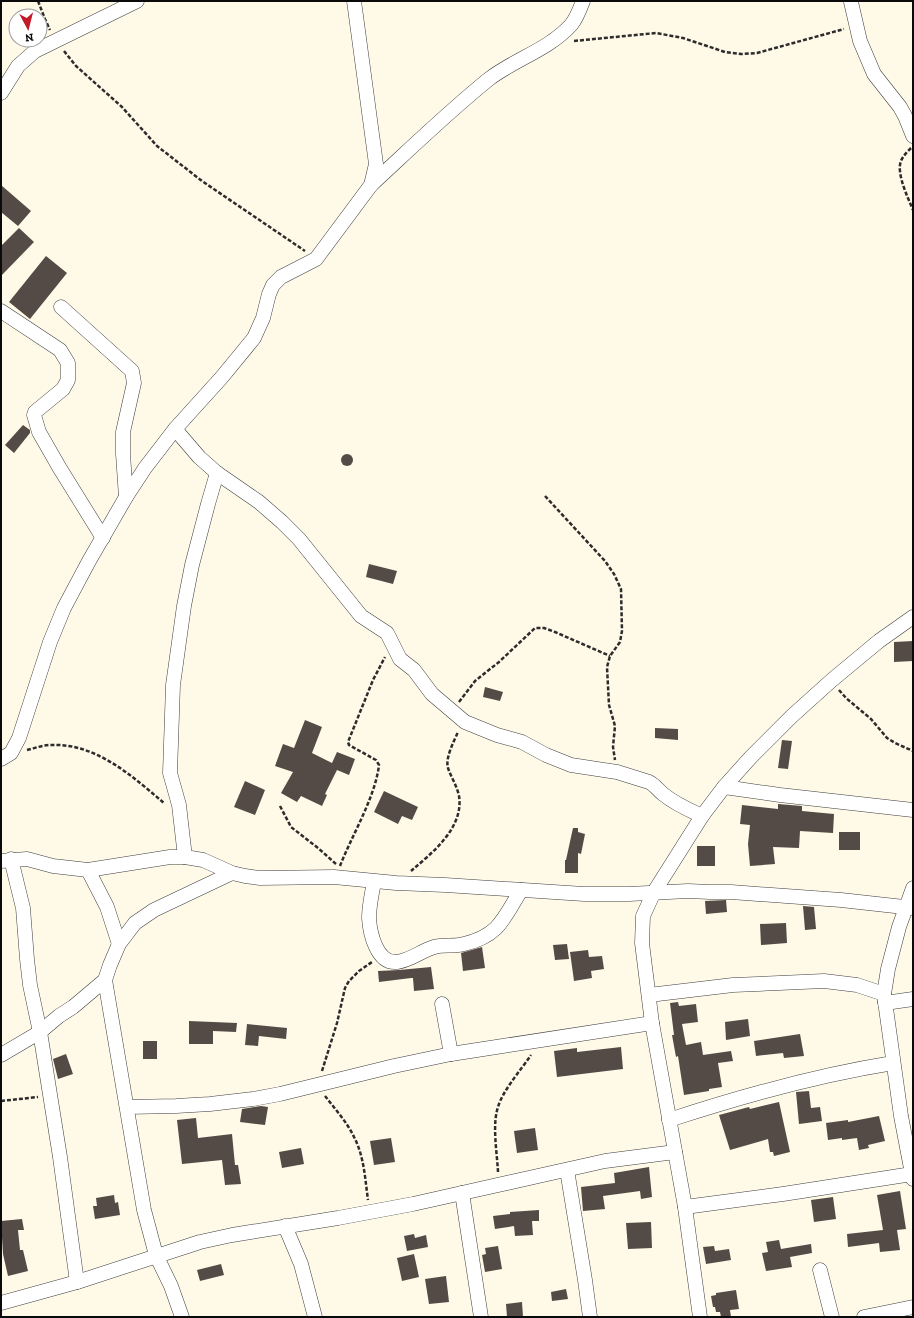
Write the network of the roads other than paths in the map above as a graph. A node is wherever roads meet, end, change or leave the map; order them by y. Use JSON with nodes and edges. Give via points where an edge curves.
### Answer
{"nodes":[{"id":1,"x":137,"y":1,"type":"edge"},
{"id":2,"x":354,"y":1,"type":"edge"},
{"id":3,"x":583,"y":1,"type":"edge"},
{"id":4,"x":854,"y":1,"type":"edge"},
{"id":5,"x":1,"y":93,"type":"edge"},
{"id":6,"x":913,"y":136,"type":"edge"},
{"id":7,"x":371,"y":185,"type":"junction"},
{"id":8,"x":61,"y":307,"type":"dead end"},
{"id":9,"x":1,"y":311,"type":"edge"},
{"id":10,"x":175,"y":429,"type":"junction"},
{"id":11,"x":217,"y":473,"type":"junction"},
{"id":12,"x":126,"y":497,"type":"junction"},
{"id":13,"x":103,"y":538,"type":"junction"},
{"id":14,"x":913,"y":617,"type":"edge"},
{"id":15,"x":6,"y":756,"type":"edge"},
{"id":16,"x":724,"y":787,"type":"junction"},
{"id":17,"x":913,"y":810,"type":"edge"},
{"id":18,"x":702,"y":816,"type":"junction"},
{"id":19,"x":185,"y":857,"type":"junction"},
{"id":20,"x":6,"y":860,"type":"edge"},
{"id":21,"x":88,"y":870,"type":"junction"},
{"id":22,"x":232,"y":873,"type":"junction"},
{"id":23,"x":374,"y":882,"type":"junction"},
{"id":24,"x":913,"y":888,"type":"edge"},
{"id":25,"x":521,"y":890,"type":"junction"},
{"id":26,"x":654,"y":892,"type":"junction"},
{"id":27,"x":910,"y":907,"type":"edge"},
{"id":28,"x":119,"y":944,"type":"junction"},
{"id":29,"x":105,"y":980,"type":"junction"},
{"id":30,"x":649,"y":995,"type":"junction"},
{"id":31,"x":884,"y":999,"type":"junction"},
{"id":32,"x":913,"y":999,"type":"edge"},
{"id":33,"x":442,"y":1004,"type":"dead end"},
{"id":34,"x":652,"y":1022,"type":"junction"},
{"id":35,"x":40,"y":1032,"type":"junction"},
{"id":36,"x":1,"y":1054,"type":"edge"},
{"id":37,"x":451,"y":1054,"type":"junction"},
{"id":38,"x":894,"y":1063,"type":"junction"},
{"id":39,"x":127,"y":1107,"type":"junction"},
{"id":40,"x":669,"y":1120,"type":"junction"},
{"id":41,"x":675,"y":1152,"type":"junction"},
{"id":42,"x":567,"y":1170,"type":"junction"},
{"id":43,"x":913,"y":1176,"type":"edge"},
{"id":44,"x":462,"y":1193,"type":"junction"},
{"id":45,"x":685,"y":1207,"type":"junction"},
{"id":46,"x":285,"y":1226,"type":"junction"},
{"id":47,"x":156,"y":1255,"type":"junction"},
{"id":48,"x":820,"y":1270,"type":"dead end"},
{"id":49,"x":77,"y":1282,"type":"junction"},
{"id":50,"x":1,"y":1303,"type":"edge"},
{"id":51,"x":913,"y":1307,"type":"edge"},
{"id":52,"x":182,"y":1317,"type":"edge"},
{"id":53,"x":315,"y":1317,"type":"edge"},
{"id":54,"x":481,"y":1317,"type":"edge"},
{"id":55,"x":590,"y":1317,"type":"edge"},
{"id":56,"x":700,"y":1317,"type":"edge"},
{"id":57,"x":832,"y":1317,"type":"edge"},
{"id":58,"x":864,"y":1317,"type":"edge"}],
"edges":[{"from":1,"to":5,"type":"street","via":[[36,51],[18,66]]},
{"from":2,"to":7,"type":"street","via":[[375,158]]},
{"from":3,"to":7,"type":"street","via":[[572,24],[542,48],[491,78]]},
{"from":4,"to":6,"type":"street","via":[[860,41],[874,74],[902,111]]},
{"from":7,"to":10,"type":"street","via":[[316,259],[281,277],[273,285],[254,338]]},
{"from":8,"to":12,"type":"street","via":[[121,360],[134,376],[123,432]]},
{"from":9,"to":13,"type":"street","via":[[60,350],[66,358],[68,380],[63,389],[35,412],[34,416],[49,451]]},
{"from":10,"to":11,"type":"street"},
{"from":10,"to":12,"type":"street"},
{"from":11,"to":18,"type":"street","via":[[242,490],[299,538],[361,616],[387,633],[400,660],[414,670],[432,694],[465,722],[522,742],[571,765],[617,772],[652,783],[675,802]]},
{"from":11,"to":19,"type":"street","via":[[192,565],[173,685],[170,773],[179,804]]},
{"from":12,"to":13,"type":"street"},
{"from":13,"to":15,"type":"street","via":[[64,608],[50,642],[24,727],[16,744]]},
{"from":14,"to":16,"type":"street","via":[[832,680],[772,735]]},
{"from":16,"to":17,"type":"street","via":[[780,796]]},
{"from":16,"to":18,"type":"street"},
{"from":18,"to":26,"type":"street"},
{"from":19,"to":21,"type":"street"},
{"from":19,"to":22,"type":"street","via":[[203,860]]},
{"from":20,"to":21,"type":"street","via":[[27,859],[53,866]]},
{"from":20,"to":35,"type":"street","via":[[23,908],[30,985]]},
{"from":21,"to":28,"type":"street","via":[[107,907]]},
{"from":22,"to":23,"type":"street","via":[[260,878],[334,877]]},
{"from":22,"to":28,"type":"street","via":[[154,910],[135,923]]},
{"from":23,"to":25,"type":"street"},
{"from":23,"to":25,"type":"street","via":[[369,918],[376,948],[387,960],[397,962],[432,947],[464,945],[481,939],[498,928]]},
{"from":24,"to":27,"type":"street"},
{"from":25,"to":26,"type":"street","via":[[584,894]]},
{"from":26,"to":27,"type":"street","via":[[731,892]]},
{"from":26,"to":30,"type":"street","via":[[643,916],[642,929]]},
{"from":27,"to":31,"type":"street","via":[[899,927]]},
{"from":28,"to":29,"type":"street"},
{"from":29,"to":35,"type":"street"},
{"from":29,"to":39,"type":"street"},
{"from":30,"to":31,"type":"street","via":[[733,985],[824,981],[856,985]]},
{"from":30,"to":34,"type":"street"},
{"from":31,"to":32,"type":"street"},
{"from":31,"to":38,"type":"street"},
{"from":33,"to":37,"type":"street"},
{"from":34,"to":37,"type":"street"},
{"from":34,"to":40,"type":"street"},
{"from":35,"to":36,"type":"street"},
{"from":35,"to":49,"type":"street"},
{"from":37,"to":39,"type":"street","via":[[253,1099],[210,1104]]},
{"from":38,"to":40,"type":"street","via":[[814,1079]]},
{"from":38,"to":43,"type":"street"},
{"from":39,"to":47,"type":"street","via":[[144,1210]]},
{"from":40,"to":41,"type":"street"},
{"from":41,"to":42,"type":"street","via":[[605,1161]]},
{"from":41,"to":45,"type":"street"},
{"from":42,"to":44,"type":"street"},
{"from":42,"to":55,"type":"street"},
{"from":43,"to":45,"type":"street"},
{"from":44,"to":46,"type":"street"},
{"from":44,"to":54,"type":"street"},
{"from":45,"to":56,"type":"street"},
{"from":46,"to":47,"type":"street","via":[[200,1242]]},
{"from":46,"to":53,"type":"street","via":[[301,1264]]},
{"from":47,"to":49,"type":"street"},
{"from":47,"to":52,"type":"street"},
{"from":48,"to":57,"type":"street"},
{"from":49,"to":50,"type":"street"},
{"from":51,"to":58,"type":"street"}]}
